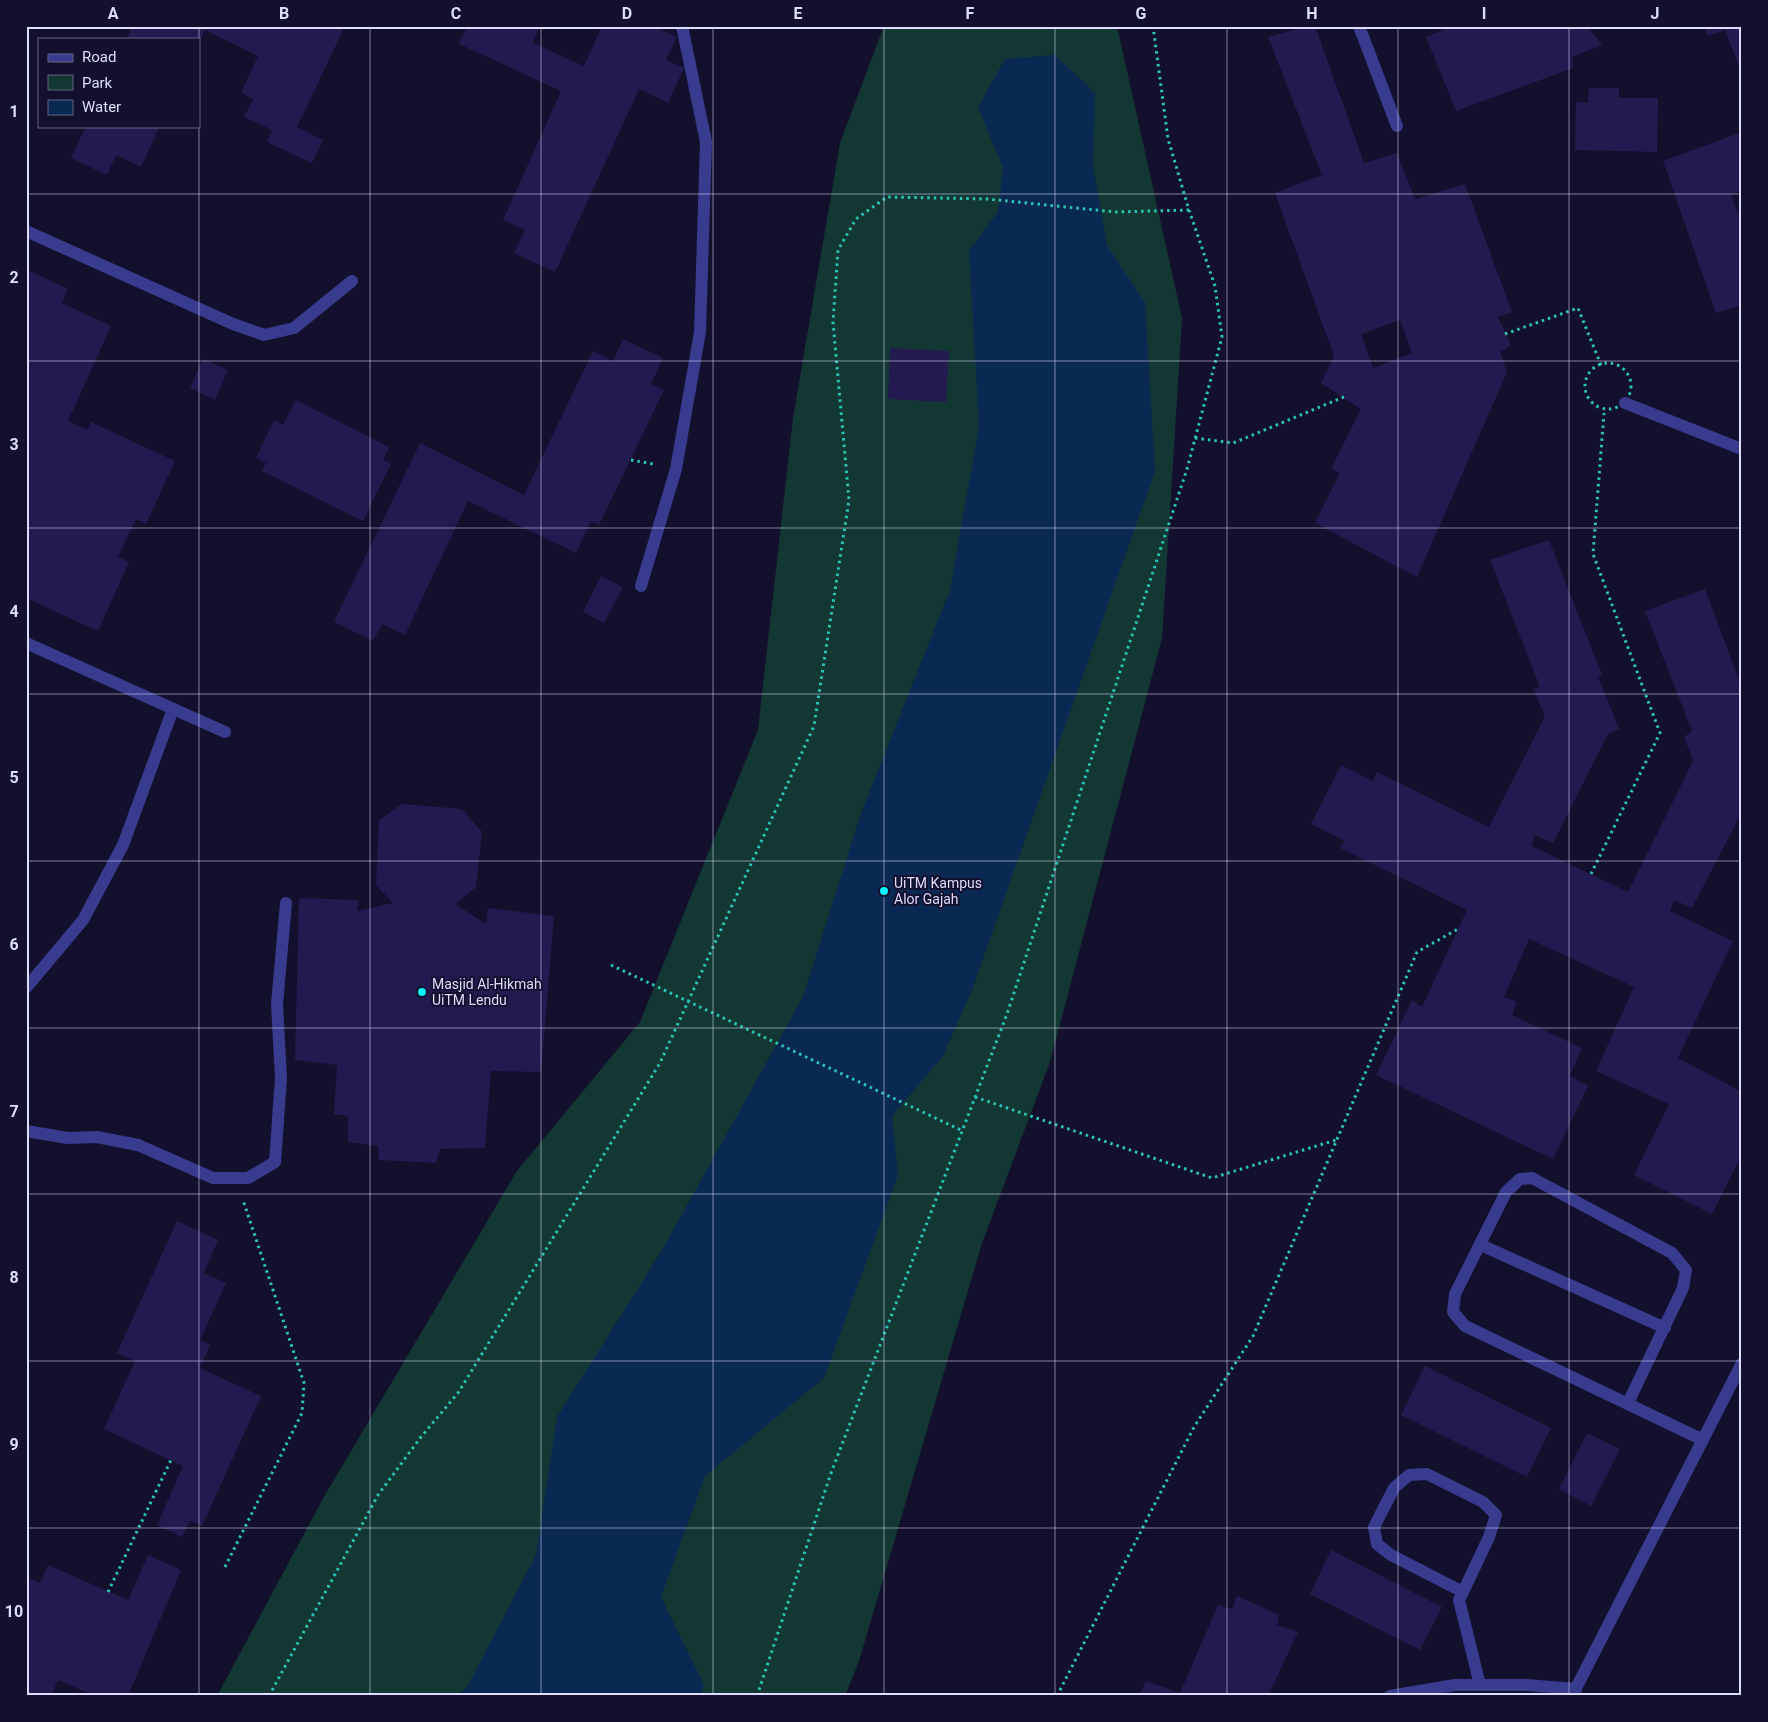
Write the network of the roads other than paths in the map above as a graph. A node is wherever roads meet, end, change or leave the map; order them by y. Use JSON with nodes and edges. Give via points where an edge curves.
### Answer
{"nodes":[{"id":1,"x":682,"y":26,"type":"edge"},
{"id":2,"x":1360,"y":26,"type":"edge"},
{"id":3,"x":1396,"y":126,"type":"dead end"},
{"id":4,"x":26,"y":230,"type":"edge"},
{"id":5,"x":352,"y":281,"type":"dead end"},
{"id":6,"x":1625,"y":403,"type":"dead end"},
{"id":7,"x":1739,"y":448,"type":"dead end"},
{"id":8,"x":640,"y":586,"type":"dead end"},
{"id":9,"x":26,"y":643,"type":"edge"},
{"id":10,"x":173,"y":709,"type":"junction"},
{"id":11,"x":225,"y":732,"type":"dead end"},
{"id":12,"x":286,"y":903,"type":"dead end"},
{"id":13,"x":26,"y":988,"type":"edge"},
{"id":14,"x":26,"y":1130,"type":"edge"},
{"id":15,"x":1481,"y":1245,"type":"junction"},
{"id":16,"x":1664,"y":1328,"type":"junction"},
{"id":17,"x":1742,"y":1362,"type":"edge"},
{"id":18,"x":1628,"y":1403,"type":"junction"},
{"id":19,"x":1703,"y":1440,"type":"junction"},
{"id":20,"x":1463,"y":1592,"type":"junction"},
{"id":21,"x":1480,"y":1685,"type":"junction"},
{"id":22,"x":1574,"y":1693,"type":"edge"},
{"id":23,"x":1390,"y":1696,"type":"edge"}],
"edges":[{"from":1,"to":8,"type":"street","via":[[706,142],[700,332],[676,469]]},
{"from":2,"to":3,"type":"street"},
{"from":4,"to":5,"type":"street","via":[[264,335],[294,328]]},
{"from":6,"to":7,"type":"street"},
{"from":9,"to":10,"type":"street"},
{"from":10,"to":11,"type":"street"},
{"from":10,"to":13,"type":"street","via":[[119,853],[83,920]]},
{"from":12,"to":14,"type":"street","via":[[277,1004],[281,1078],[275,1162],[248,1178],[213,1178],[138,1146],[97,1137],[68,1138]]},
{"from":15,"to":16,"type":"street"},
{"from":15,"to":16,"type":"street","via":[[1506,1192],[1520,1179],[1532,1178],[1672,1253],[1686,1270],[1683,1288]]},
{"from":15,"to":18,"type":"street","via":[[1455,1294],[1453,1312],[1465,1326]]},
{"from":16,"to":18,"type":"street"},
{"from":17,"to":19,"type":"street"},
{"from":18,"to":19,"type":"street"},
{"from":19,"to":22,"type":"street"},
{"from":20,"to":20,"type":"street","via":[[1496,1515],[1483,1502],[1427,1474],[1409,1475],[1394,1488],[1374,1528],[1378,1544],[1390,1555]]},
{"from":20,"to":21,"type":"street","via":[[1459,1600]]},
{"from":21,"to":22,"type":"street","via":[[1526,1685]]},
{"from":21,"to":23,"type":"street","via":[[1455,1685]]}]}
